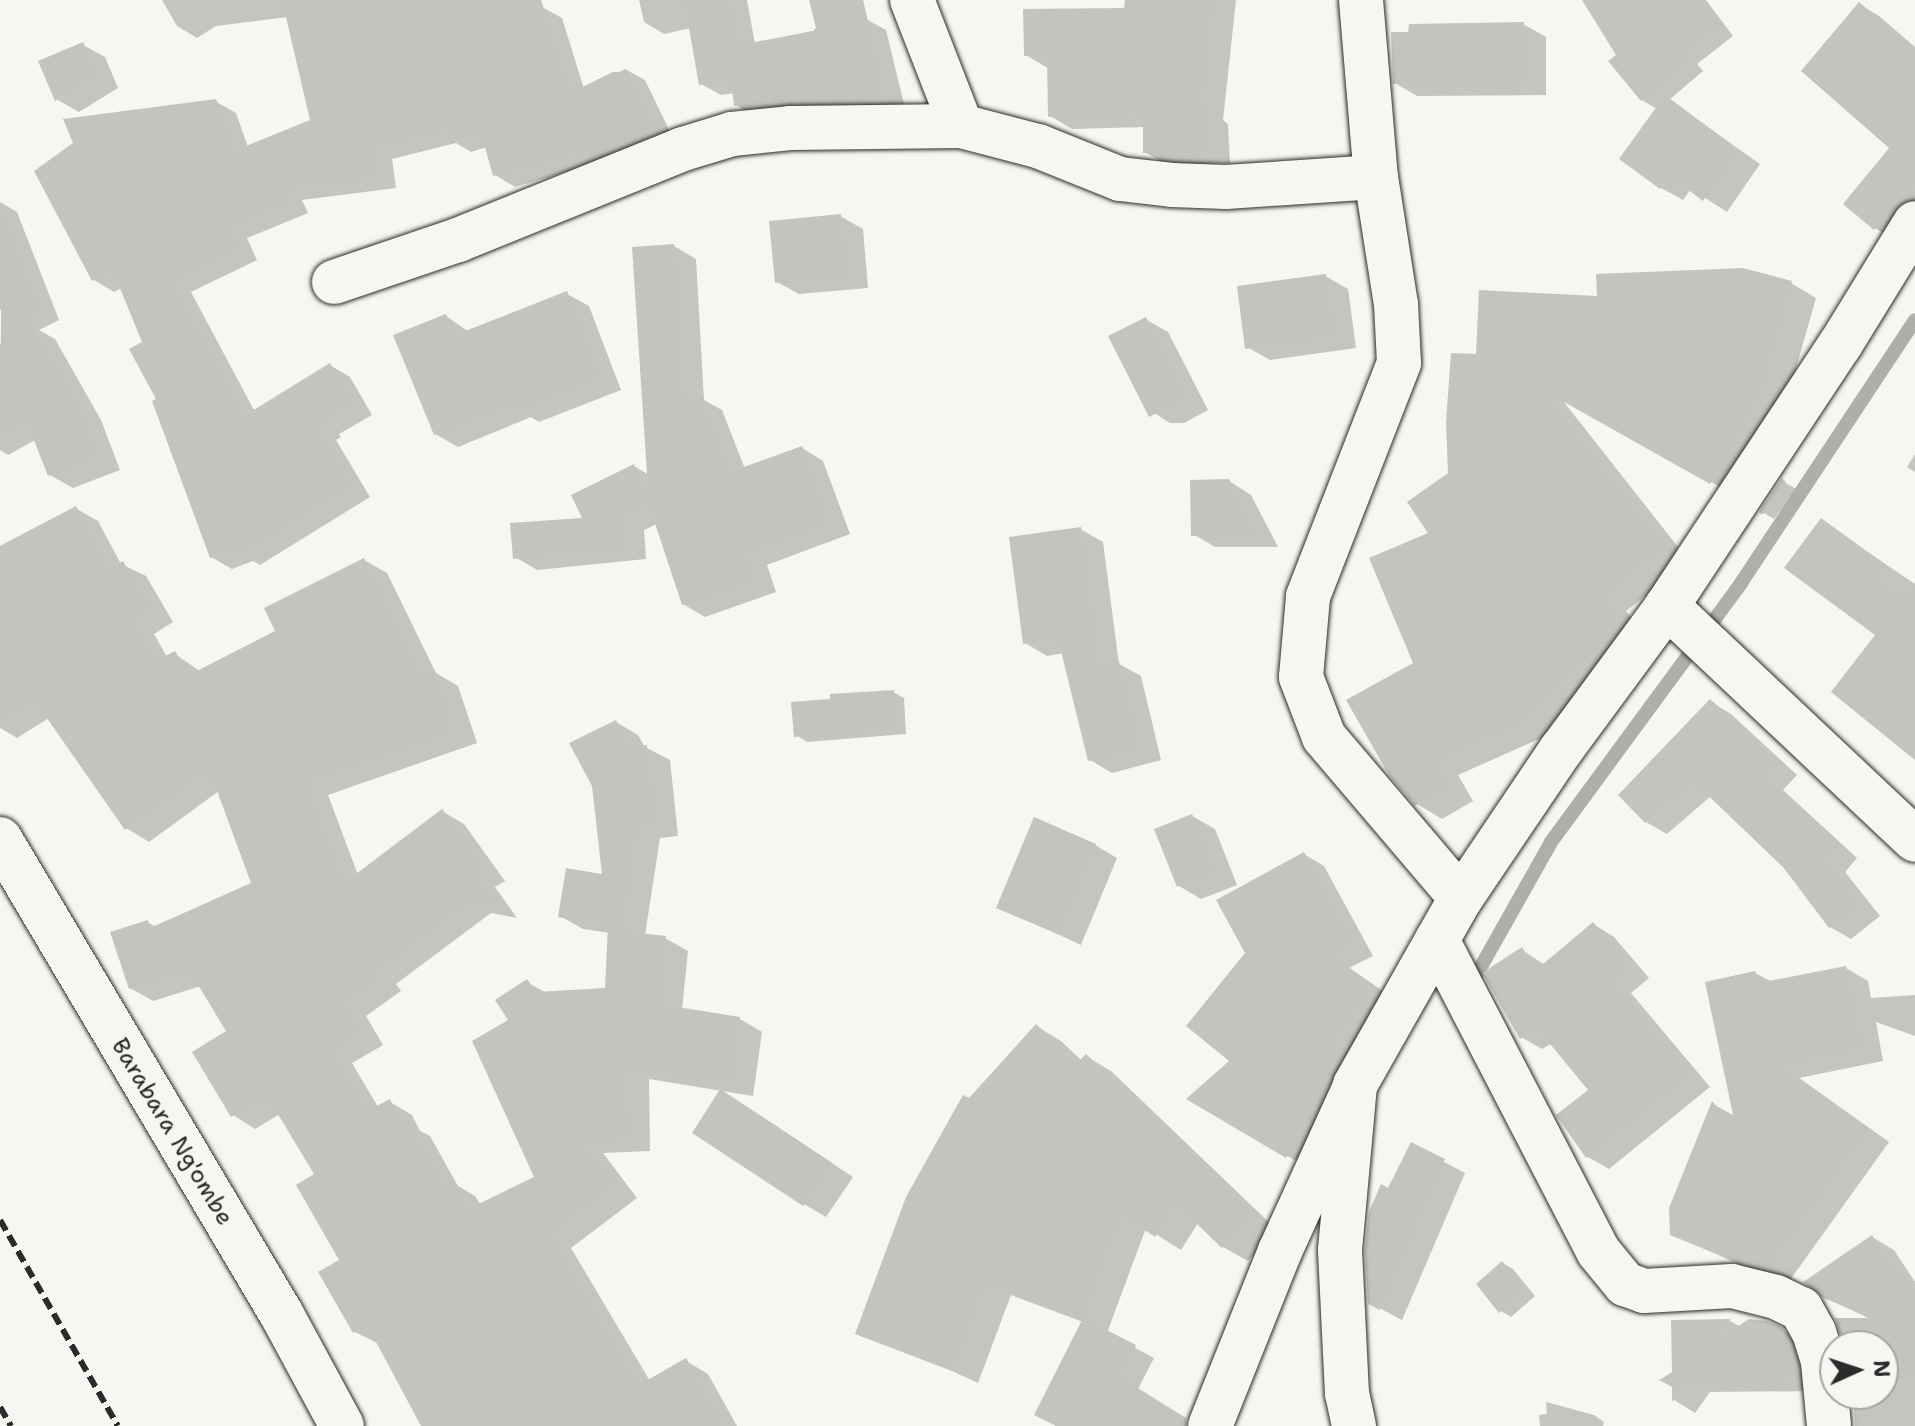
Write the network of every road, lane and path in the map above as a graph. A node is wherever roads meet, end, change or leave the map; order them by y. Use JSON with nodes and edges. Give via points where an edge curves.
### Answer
{"nodes":[{"id":1,"x":912,"y":0,"type":"edge"},
{"id":2,"x":1361,"y":0,"type":"edge"},
{"id":3,"x":961,"y":126,"type":"junction"},
{"id":4,"x":1376,"y":177,"type":"junction"},
{"id":5,"x":1915,"y":223,"type":"edge"},
{"id":6,"x":334,"y":282,"type":"dead end"},
{"id":7,"x":1667,"y":606,"type":"junction"},
{"id":8,"x":0,"y":839,"type":"edge"},
{"id":9,"x":1915,"y":840,"type":"edge"},
{"id":10,"x":1461,"y":898,"type":"junction"},
{"id":11,"x":1437,"y":940,"type":"junction"},
{"id":12,"x":1355,"y":1085,"type":"junction"},
{"id":13,"x":342,"y":1426,"type":"edge"},
{"id":14,"x":1210,"y":1426,"type":"edge"},
{"id":15,"x":1354,"y":1426,"type":"edge"},
{"id":16,"x":1829,"y":1426,"type":"edge"}],
"edges":[{"from":1,"to":3,"type":"street"},
{"from":2,"to":4,"type":"street"},
{"from":3,"to":4,"type":"street","via":[[1038,146],[1120,179],[1226,187]]},
{"from":3,"to":6,"type":"street","via":[[732,134]]},
{"from":4,"to":10,"type":"street","via":[[1396,304],[1399,363],[1308,597],[1301,677],[1324,737]]},
{"from":5,"to":7,"type":"street"},
{"from":7,"to":9,"type":"street"},
{"from":7,"to":10,"type":"street"},
{"from":8,"to":13,"type":"street","name":"Barabara Ng'ombe","via":[[282,1315]]},
{"from":10,"to":11,"type":"street"},
{"from":11,"to":12,"type":"street"},
{"from":11,"to":16,"type":"street","via":[[1541,1147],[1607,1262],[1625,1284],[1644,1291],[1732,1286],[1801,1309],[1823,1362]]},
{"from":12,"to":14,"type":"street","via":[[1280,1251]]},
{"from":12,"to":15,"type":"street","via":[[1340,1250],[1347,1394]]}]}
